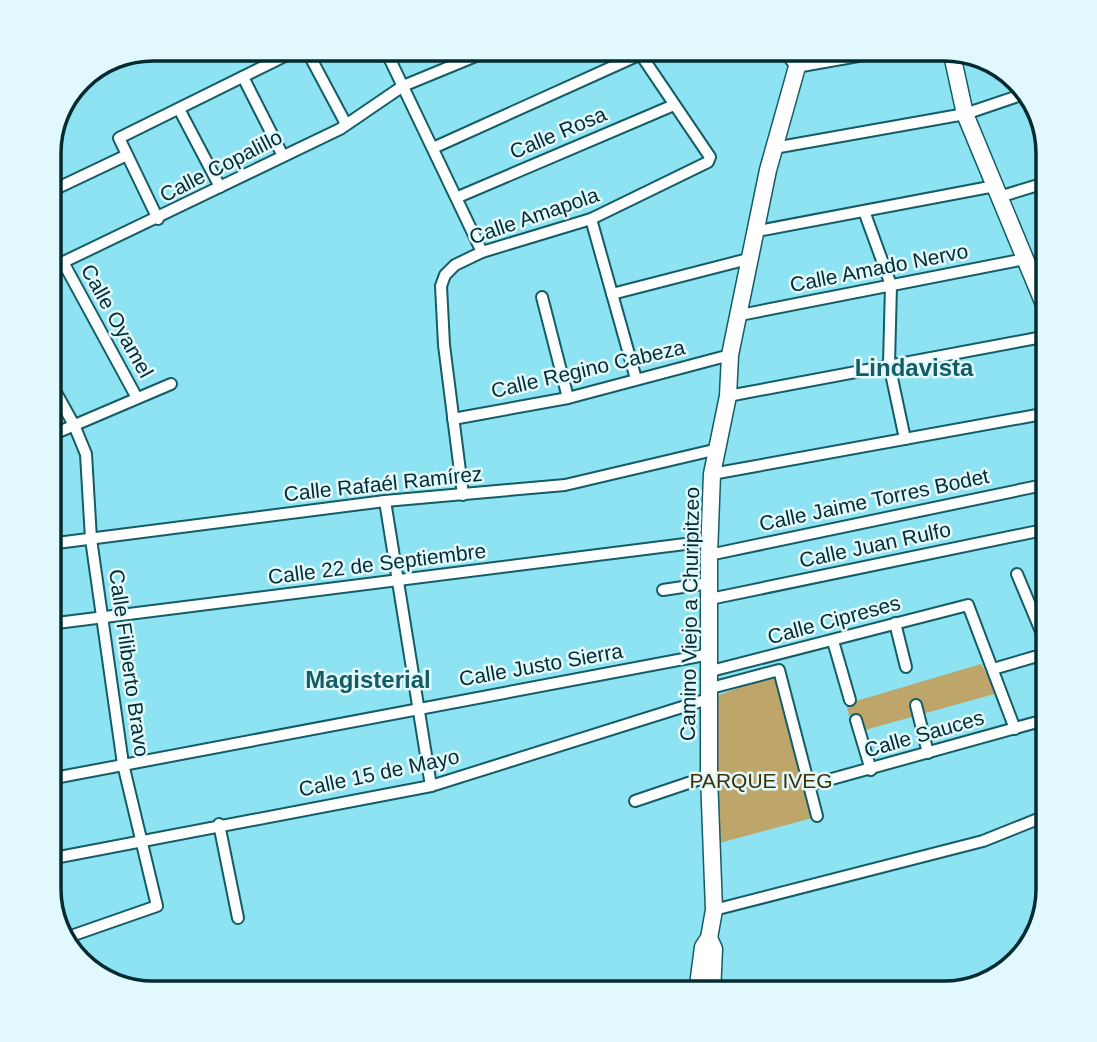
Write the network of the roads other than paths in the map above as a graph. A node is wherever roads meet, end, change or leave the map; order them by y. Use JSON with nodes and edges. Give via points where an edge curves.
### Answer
{"nodes":[{"id":1,"x":275,"y":61,"type":"edge"},
{"id":2,"x":312,"y":61,"type":"edge"},
{"id":3,"x":391,"y":61,"type":"edge"},
{"id":4,"x":464,"y":61,"type":"edge"},
{"id":5,"x":620,"y":61,"type":"edge"},
{"id":6,"x":645,"y":61,"type":"edge"},
{"id":7,"x":797,"y":61,"type":"edge"},
{"id":8,"x":954,"y":62,"type":"edge"},
{"id":9,"x":243,"y":77,"type":"junction"},
{"id":10,"x":403,"y":86,"type":"junction"},
{"id":11,"x":1016,"y":97,"type":"edge"},
{"id":12,"x":674,"y":105,"type":"junction"},
{"id":13,"x":179,"y":109,"type":"junction"},
{"id":14,"x":965,"y":114,"type":"junction"},
{"id":15,"x":345,"y":124,"type":"junction"},
{"id":16,"x":433,"y":148,"type":"junction"},
{"id":17,"x":774,"y":148,"type":"junction"},
{"id":18,"x":127,"y":155,"type":"junction"},
{"id":19,"x":283,"y":156,"type":"junction"},
{"id":20,"x":1036,"y":185,"type":"edge"},
{"id":21,"x":61,"y":186,"type":"edge"},
{"id":22,"x":220,"y":187,"type":"junction"},
{"id":23,"x":997,"y":192,"type":"junction"},
{"id":24,"x":458,"y":197,"type":"junction"},
{"id":25,"x":864,"y":211,"type":"junction"},
{"id":26,"x":158,"y":219,"type":"junction"},
{"id":27,"x":591,"y":219,"type":"junction"},
{"id":28,"x":758,"y":231,"type":"junction"},
{"id":29,"x":482,"y":251,"type":"junction"},
{"id":30,"x":751,"y":258,"type":"junction"},
{"id":31,"x":63,"y":262,"type":"joint"},
{"id":32,"x":1027,"y":265,"type":"junction"},
{"id":33,"x":1036,"y":265,"type":"edge"},
{"id":34,"x":891,"y":285,"type":"junction"},
{"id":35,"x":1036,"y":286,"type":"edge"},
{"id":36,"x":612,"y":294,"type":"junction"},
{"id":37,"x":542,"y":297,"type":"dead end"},
{"id":38,"x":740,"y":315,"type":"junction"},
{"id":39,"x":1036,"y":338,"type":"edge"},
{"id":40,"x":730,"y":355,"type":"junction"},
{"id":41,"x":889,"y":364,"type":"junction"},
{"id":42,"x":636,"y":379,"type":"junction"},
{"id":43,"x":171,"y":384,"type":"dead end"},
{"id":44,"x":728,"y":396,"type":"junction"},
{"id":45,"x":137,"y":398,"type":"junction"},
{"id":46,"x":568,"y":398,"type":"junction"},
{"id":47,"x":61,"y":402,"type":"edge"},
{"id":48,"x":1036,"y":415,"type":"edge"},
{"id":49,"x":453,"y":419,"type":"junction"},
{"id":50,"x":74,"y":425,"type":"junction"},
{"id":51,"x":61,"y":431,"type":"edge"},
{"id":52,"x":905,"y":439,"type":"junction"},
{"id":53,"x":718,"y":449,"type":"junction"},
{"id":54,"x":712,"y":474,"type":"junction"},
{"id":55,"x":1036,"y":486,"type":"edge"},
{"id":56,"x":463,"y":495,"type":"junction"},
{"id":57,"x":385,"y":501,"type":"junction"},
{"id":58,"x":1036,"y":531,"type":"edge"},
{"id":59,"x":91,"y":539,"type":"junction"},
{"id":60,"x":61,"y":543,"type":"edge"},
{"id":61,"x":709,"y":548,"type":"junction"},
{"id":62,"x":1017,"y":575,"type":"dead end"},
{"id":63,"x":396,"y":580,"type":"junction"},
{"id":64,"x":663,"y":590,"type":"dead end"},
{"id":65,"x":710,"y":591,"type":"junction"},
{"id":66,"x":102,"y":618,"type":"junction"},
{"id":67,"x":1036,"y":622,"type":"edge"},
{"id":68,"x":61,"y":623,"type":"edge"},
{"id":69,"x":895,"y":623,"type":"junction"},
{"id":70,"x":833,"y":641,"type":"junction"},
{"id":71,"x":710,"y":654,"type":"junction"},
{"id":72,"x":1036,"y":655,"type":"edge"},
{"id":73,"x":906,"y":667,"type":"dead end"},
{"id":74,"x":993,"y":669,"type":"junction"},
{"id":75,"x":711,"y":686,"type":"junction"},
{"id":76,"x":850,"y":700,"type":"dead end"},
{"id":77,"x":916,"y":705,"type":"dead end"},
{"id":78,"x":418,"y":707,"type":"junction"},
{"id":79,"x":856,"y":720,"type":"dead end"},
{"id":80,"x":1036,"y":723,"type":"edge"},
{"id":81,"x":1015,"y":729,"type":"junction"},
{"id":82,"x":928,"y":753,"type":"junction"},
{"id":83,"x":123,"y":764,"type":"junction"},
{"id":84,"x":871,"y":770,"type":"junction"},
{"id":85,"x":709,"y":776,"type":"junction"},
{"id":86,"x":61,"y":777,"type":"edge"},
{"id":87,"x":810,"y":785,"type":"junction"},
{"id":88,"x":431,"y":786,"type":"junction"},
{"id":89,"x":635,"y":802,"type":"dead end"},
{"id":90,"x":817,"y":816,"type":"dead end"},
{"id":91,"x":1036,"y":820,"type":"edge"},
{"id":92,"x":219,"y":824,"type":"junction"},
{"id":93,"x":141,"y":840,"type":"junction"},
{"id":94,"x":61,"y":857,"type":"edge"},
{"id":95,"x":714,"y":910,"type":"junction"},
{"id":96,"x":238,"y":919,"type":"dead end"},
{"id":97,"x":74,"y":935,"type":"edge"},
{"id":98,"x":709,"y":938,"type":"junction"},
{"id":99,"x":699,"y":981,"type":"edge"},
{"id":100,"x":713,"y":981,"type":"edge"}],
"edges":[{"from":1,"to":9,"type":"street"},
{"from":2,"to":15,"type":"street"},
{"from":3,"to":10,"type":"street"},
{"from":4,"to":10,"type":"street","name":"Calle Copalillo"},
{"from":5,"to":16,"type":"street"},
{"from":6,"to":12,"type":"street"},
{"from":7,"to":17,"type":"street","name":"Camino Viejo a Churipitzeo"},
{"from":8,"to":14,"type":"street"},
{"from":9,"to":13,"type":"street"},
{"from":9,"to":19,"type":"street"},
{"from":10,"to":15,"type":"street","name":"Calle Copalillo"},
{"from":10,"to":16,"type":"street"},
{"from":11,"to":14,"type":"street"},
{"from":12,"to":24,"type":"street","name":"Calle Rosa"},
{"from":12,"to":27,"type":"street","name":"Calle Amapola","via":[[710,157],[708,162]]},
{"from":13,"to":18,"type":"street","via":[[119,138]]},
{"from":13,"to":22,"type":"street"},
{"from":14,"to":17,"type":"street"},
{"from":14,"to":23,"type":"street"},
{"from":15,"to":19,"type":"street","name":"Calle Copalillo"},
{"from":16,"to":24,"type":"street"},
{"from":17,"to":28,"type":"street","name":"Camino Viejo a Churipitzeo"},
{"from":18,"to":21,"type":"street"},
{"from":18,"to":26,"type":"street"},
{"from":19,"to":22,"type":"street","name":"Calle Copalillo"},
{"from":20,"to":23,"type":"street"},
{"from":22,"to":26,"type":"street","name":"Calle Copalillo"},
{"from":23,"to":25,"type":"street"},
{"from":23,"to":32,"type":"street"},
{"from":24,"to":29,"type":"street"},
{"from":25,"to":28,"type":"street"},
{"from":25,"to":34,"type":"street"},
{"from":26,"to":31,"type":"street","name":"Calle Copalillo"},
{"from":27,"to":29,"type":"street","name":"Calle Amapola"},
{"from":27,"to":36,"type":"street"},
{"from":28,"to":30,"type":"street","name":"Camino Viejo a Churipitzeo"},
{"from":29,"to":49,"type":"street","name":"Calle Amapola","via":[[455,265],[441,286]]},
{"from":30,"to":36,"type":"street"},
{"from":30,"to":38,"type":"street","name":"Camino Viejo a Churipitzeo"},
{"from":31,"to":45,"type":"street","name":"Calle Oyamel"},
{"from":32,"to":33,"type":"street","name":"Calle Amado Nervo"},
{"from":32,"to":34,"type":"street","name":"Calle Amado Nervo"},
{"from":32,"to":35,"type":"street"},
{"from":34,"to":38,"type":"street","name":"Calle Amado Nervo"},
{"from":34,"to":41,"type":"street"},
{"from":36,"to":42,"type":"street"},
{"from":37,"to":46,"type":"street"},
{"from":38,"to":40,"type":"street","name":"Camino Viejo a Churipitzeo"},
{"from":39,"to":41,"type":"street"},
{"from":40,"to":42,"type":"street","name":"Calle Regino Cabeza"},
{"from":40,"to":44,"type":"street","name":"Camino Viejo a Churipitzeo"},
{"from":41,"to":44,"type":"street"},
{"from":41,"to":52,"type":"street"},
{"from":42,"to":46,"type":"street","name":"Calle Regino Cabeza"},
{"from":43,"to":45,"type":"street"},
{"from":44,"to":53,"type":"street","name":"Camino Viejo a Churipitzeo"},
{"from":45,"to":50,"type":"street"},
{"from":46,"to":49,"type":"street","name":"Calle Regino Cabeza"},
{"from":47,"to":50,"type":"street","name":"Calle Filiberto Bravo"},
{"from":48,"to":52,"type":"street"},
{"from":49,"to":56,"type":"street"},
{"from":50,"to":51,"type":"street"},
{"from":50,"to":59,"type":"street","name":"Calle Filiberto Bravo","via":[[86,454]]},
{"from":52,"to":54,"type":"street"},
{"from":53,"to":54,"type":"street","name":"Camino Viejo a Churipitzeo"},
{"from":53,"to":56,"type":"street","name":"Calle Rafaél Ramírez","via":[[565,485]]},
{"from":54,"to":61,"type":"street","name":"Camino Viejo a Churipitzeo"},
{"from":55,"to":61,"type":"street","name":"Calle Jaime Torres Bodet"},
{"from":56,"to":57,"type":"street","name":"Calle Rafaél Ramírez"},
{"from":57,"to":59,"type":"street","name":"Calle Rafaél Ramírez"},
{"from":57,"to":63,"type":"street"},
{"from":58,"to":65,"type":"street","name":"Calle Juan Rulfo"},
{"from":59,"to":60,"type":"street","name":"Calle Rafaél Ramírez"},
{"from":59,"to":66,"type":"street","name":"Calle Filiberto Bravo"},
{"from":61,"to":63,"type":"street","name":"Calle 22 de Septiembre"},
{"from":61,"to":65,"type":"street","name":"Camino Viejo a Churipitzeo"},
{"from":62,"to":67,"type":"street"},
{"from":63,"to":66,"type":"street","name":"Calle 22 de Septiembre"},
{"from":63,"to":78,"type":"street"},
{"from":64,"to":65,"type":"street","name":"Calle Juan Rulfo"},
{"from":65,"to":71,"type":"street","name":"Camino Viejo a Churipitzeo"},
{"from":66,"to":68,"type":"street","name":"Calle 22 de Septiembre"},
{"from":66,"to":83,"type":"street","name":"Calle Filiberto Bravo"},
{"from":69,"to":70,"type":"street","name":"Calle Cipreses"},
{"from":69,"to":73,"type":"street"},
{"from":69,"to":74,"type":"street","name":"Calle Cipreses","via":[[968,605]]},
{"from":70,"to":75,"type":"street","name":"Calle Cipreses"},
{"from":70,"to":76,"type":"street"},
{"from":71,"to":75,"type":"street","name":"Camino Viejo a Churipitzeo"},
{"from":71,"to":78,"type":"street","name":"Calle Justo Sierra"},
{"from":72,"to":74,"type":"street"},
{"from":74,"to":81,"type":"street"},
{"from":75,"to":85,"type":"street","name":"Camino Viejo a Churipitzeo"},
{"from":75,"to":87,"type":"street","via":[[779,670]]},
{"from":75,"to":88,"type":"street","name":"Calle 15 de Mayo"},
{"from":77,"to":82,"type":"street"},
{"from":78,"to":83,"type":"street","name":"Calle Justo Sierra"},
{"from":78,"to":88,"type":"street"},
{"from":79,"to":84,"type":"street"},
{"from":80,"to":81,"type":"street","name":"Calle Sauces"},
{"from":81,"to":82,"type":"street","name":"Calle Sauces"},
{"from":82,"to":84,"type":"street","name":"Calle Sauces"},
{"from":83,"to":86,"type":"street","name":"Calle Justo Sierra"},
{"from":83,"to":93,"type":"street","name":"Calle Filiberto Bravo"},
{"from":84,"to":87,"type":"street","name":"Calle Sauces"},
{"from":85,"to":89,"type":"street"},
{"from":85,"to":95,"type":"street","name":"Camino Viejo a Churipitzeo"},
{"from":87,"to":90,"type":"street"},
{"from":88,"to":92,"type":"street","name":"Calle 15 de Mayo"},
{"from":91,"to":95,"type":"street","via":[[984,841]]},
{"from":92,"to":93,"type":"street","name":"Calle 15 de Mayo"},
{"from":92,"to":96,"type":"street"},
{"from":93,"to":94,"type":"street","name":"Calle 15 de Mayo"},
{"from":93,"to":97,"type":"street","name":"Calle Filiberto Bravo","via":[[157,906]]},
{"from":95,"to":98,"type":"street","name":"Camino Viejo a Churipitzeo"},
{"from":98,"to":99,"type":"street","name":"Camino Viejo a Churipitzeo"},
{"from":98,"to":100,"type":"street","name":"Camino Viejo a Churipitzeo","via":[[714,949]]}]}
